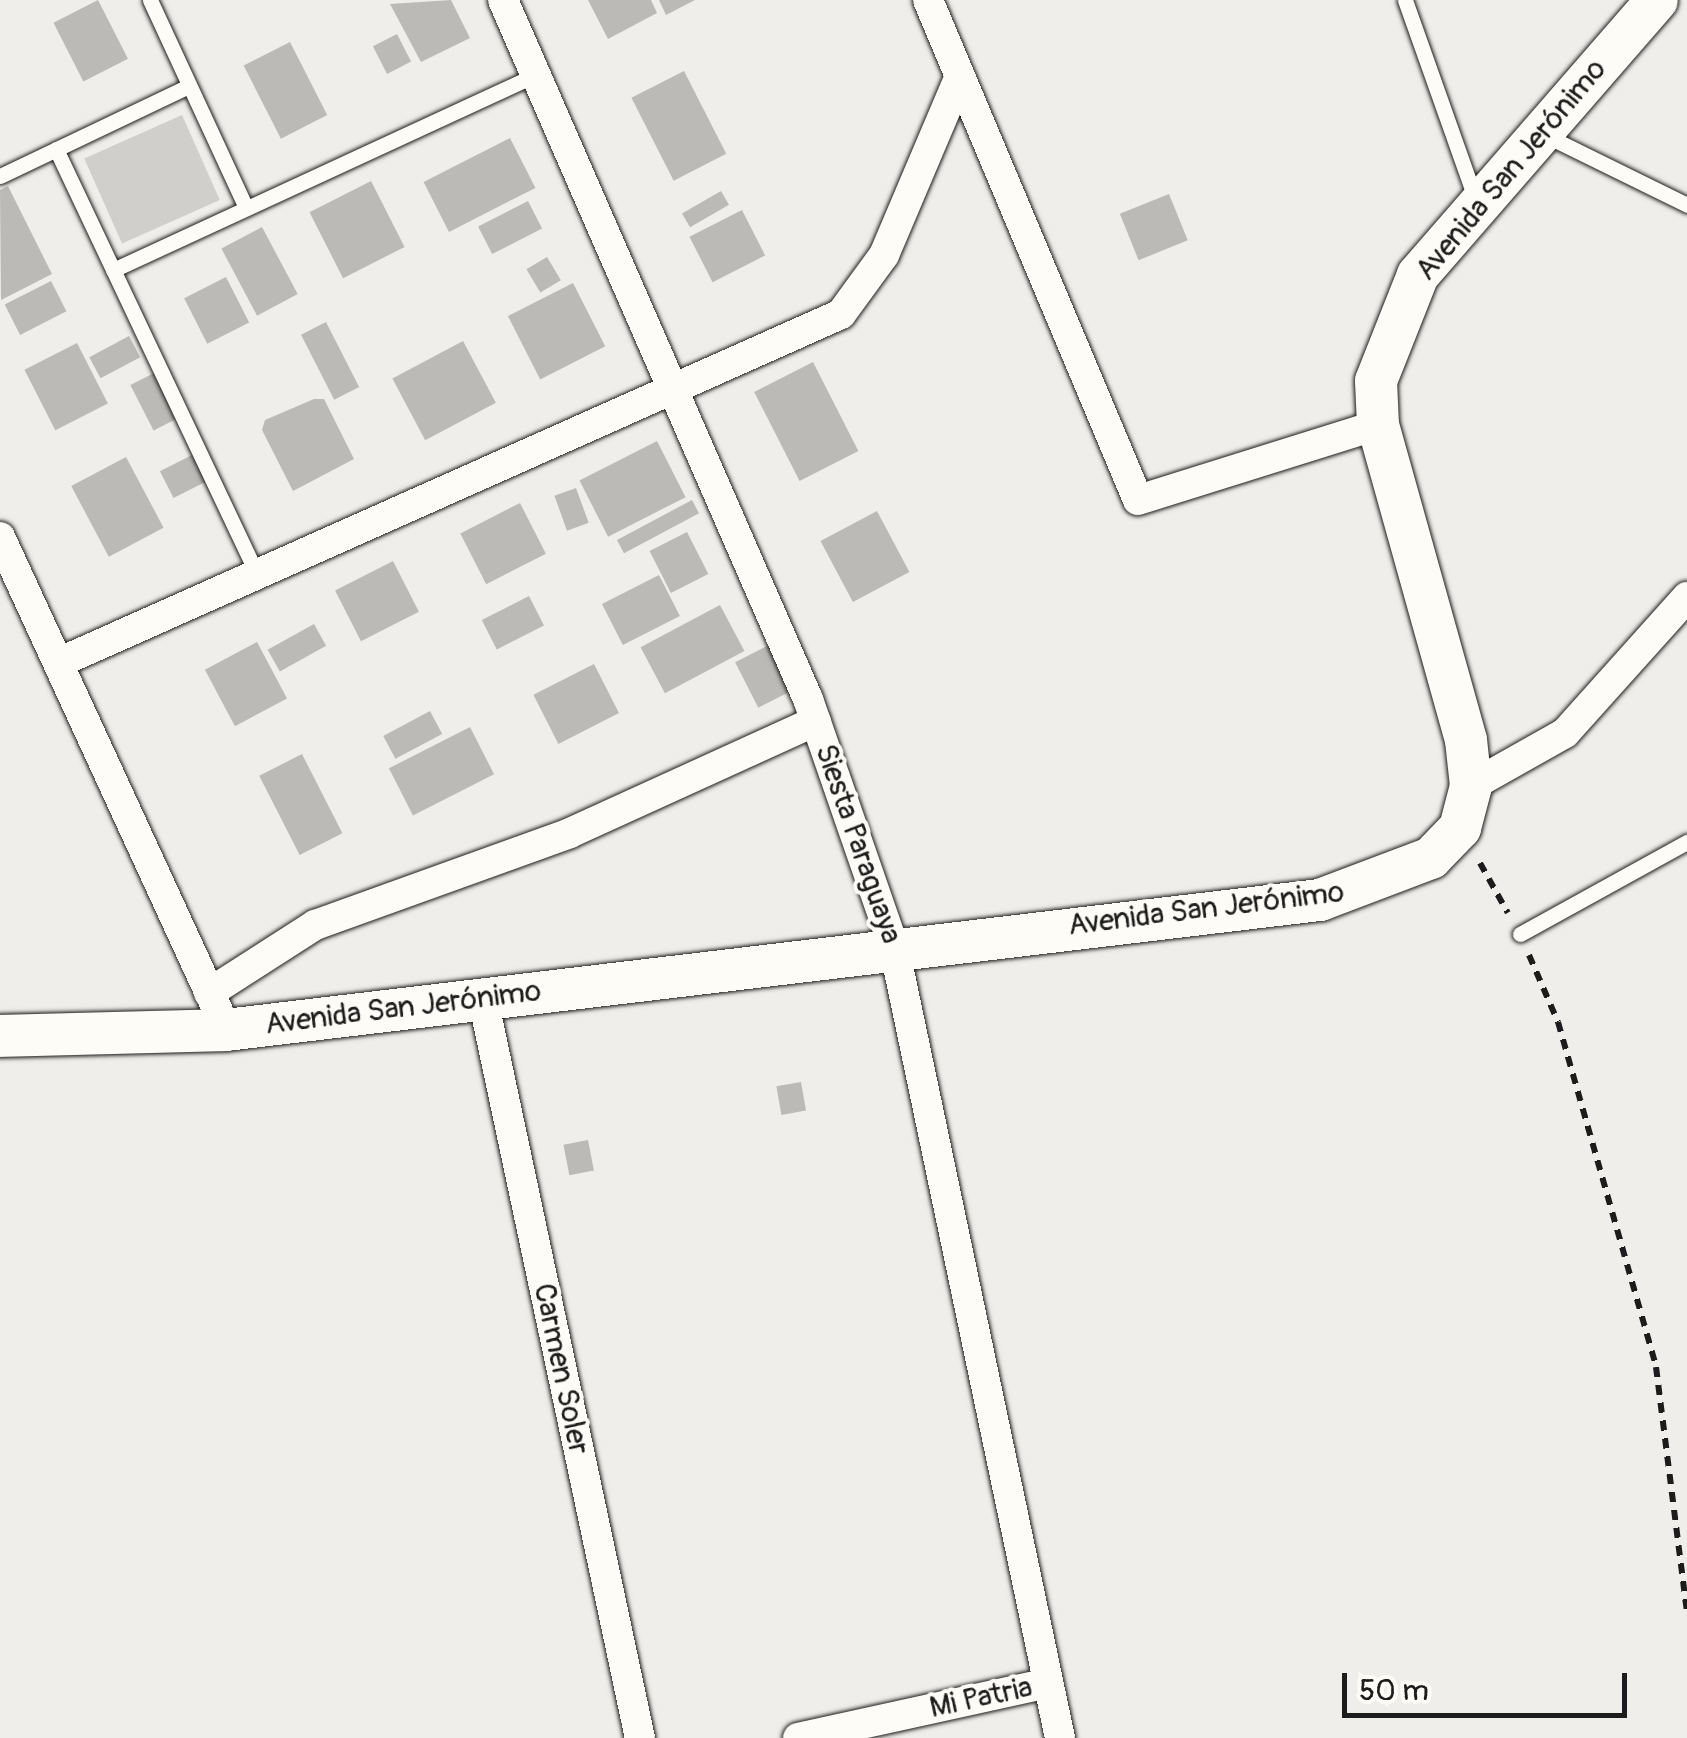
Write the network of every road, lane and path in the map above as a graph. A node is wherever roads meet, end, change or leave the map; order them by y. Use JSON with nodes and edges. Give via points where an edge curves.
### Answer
{"nodes":[{"id":1,"x":150,"y":0,"type":"edge"},
{"id":2,"x":502,"y":0,"type":"edge"},
{"id":3,"x":928,"y":0,"type":"edge"},
{"id":4,"x":1405,"y":0,"type":"edge"},
{"id":5,"x":1657,"y":0,"type":"edge"},
{"id":6,"x":535,"y":75,"type":"junction"},
{"id":7,"x":960,"y":76,"type":"junction"},
{"id":8,"x":190,"y":86,"type":"junction"},
{"id":9,"x":1538,"y":132,"type":"junction"},
{"id":10,"x":56,"y":149,"type":"junction"},
{"id":11,"x":0,"y":176,"type":"edge"},
{"id":12,"x":1476,"y":200,"type":"junction"},
{"id":13,"x":1687,"y":205,"type":"edge"},
{"id":14,"x":246,"y":208,"type":"junction"},
{"id":15,"x":113,"y":270,"type":"junction"},
{"id":16,"x":672,"y":389,"type":"junction"},
{"id":17,"x":1378,"y":425,"type":"junction"},
{"id":18,"x":0,"y":537,"type":"edge"},
{"id":19,"x":257,"y":574,"type":"junction"},
{"id":20,"x":1687,"y":597,"type":"edge"},
{"id":21,"x":58,"y":663,"type":"junction"},
{"id":22,"x":816,"y":721,"type":"junction"},
{"id":23,"x":1471,"y":786,"type":"junction"},
{"id":24,"x":1460,"y":828,"type":"junction"},
{"id":25,"x":1687,"y":842,"type":"edge"},
{"id":26,"x":1520,"y":934,"type":"junction"},
{"id":27,"x":894,"y":947,"type":"junction"},
{"id":28,"x":482,"y":999,"type":"junction"},
{"id":29,"x":218,"y":1011,"type":"junction"},
{"id":30,"x":0,"y":1036,"type":"edge"},
{"id":31,"x":1687,"y":1612,"type":"edge"},
{"id":32,"x":1048,"y":1683,"type":"junction"},
{"id":33,"x":640,"y":1738,"type":"edge"},
{"id":34,"x":798,"y":1738,"type":"edge"},
{"id":35,"x":1060,"y":1738,"type":"edge"}],
"edges":[{"from":1,"to":8,"type":"lane"},
{"from":2,"to":6,"type":"street","name":"Siesta Paraguaya"},
{"from":3,"to":7,"type":"street"},
{"from":4,"to":12,"type":"lane"},
{"from":5,"to":9,"type":"street","name":"Avenida San Jerónimo"},
{"from":6,"to":14,"type":"lane"},
{"from":6,"to":16,"type":"street","name":"Siesta Paraguaya"},
{"from":7,"to":16,"type":"street","via":[[861,297]]},
{"from":7,"to":17,"type":"street","via":[[1138,500]]},
{"from":8,"to":10,"type":"lane"},
{"from":8,"to":14,"type":"lane"},
{"from":9,"to":12,"type":"street","name":"Avenida San Jerónimo"},
{"from":9,"to":13,"type":"lane"},
{"from":10,"to":11,"type":"lane"},
{"from":10,"to":15,"type":"lane"},
{"from":12,"to":17,"type":"street","name":"Avenida San Jerónimo","via":[[1395,317],[1376,381]]},
{"from":14,"to":15,"type":"lane"},
{"from":15,"to":19,"type":"lane"},
{"from":16,"to":19,"type":"street"},
{"from":16,"to":22,"type":"street","name":"Siesta Paraguaya"},
{"from":17,"to":23,"type":"street","name":"Avenida San Jerónimo"},
{"from":18,"to":21,"type":"street"},
{"from":19,"to":21,"type":"street"},
{"from":20,"to":23,"type":"street","via":[[1565,734]]},
{"from":21,"to":29,"type":"street"},
{"from":22,"to":27,"type":"street","name":"Siesta Paraguaya"},
{"from":22,"to":29,"type":"street","via":[[570,833],[315,926]]},
{"from":23,"to":24,"type":"street","name":"Avenida San Jerónimo"},
{"from":24,"to":26,"type":"path"},
{"from":24,"to":27,"type":"street","name":"Avenida San Jerónimo","via":[[1431,858],[1320,900]]},
{"from":25,"to":26,"type":"lane"},
{"from":26,"to":31,"type":"path","via":[[1558,1022],[1656,1367]]},
{"from":27,"to":28,"type":"street","name":"Avenida San Jerónimo"},
{"from":27,"to":32,"type":"street","name":"Siesta Paraguaya"},
{"from":28,"to":29,"type":"street","name":"Avenida San Jerónimo"},
{"from":28,"to":33,"type":"street","name":"Carmen Soler"},
{"from":29,"to":30,"type":"street","name":"Avenida San Jerónimo"},
{"from":32,"to":34,"type":"street","name":"Mi Patria"},
{"from":32,"to":35,"type":"street","name":"Siesta Paraguaya"}]}
